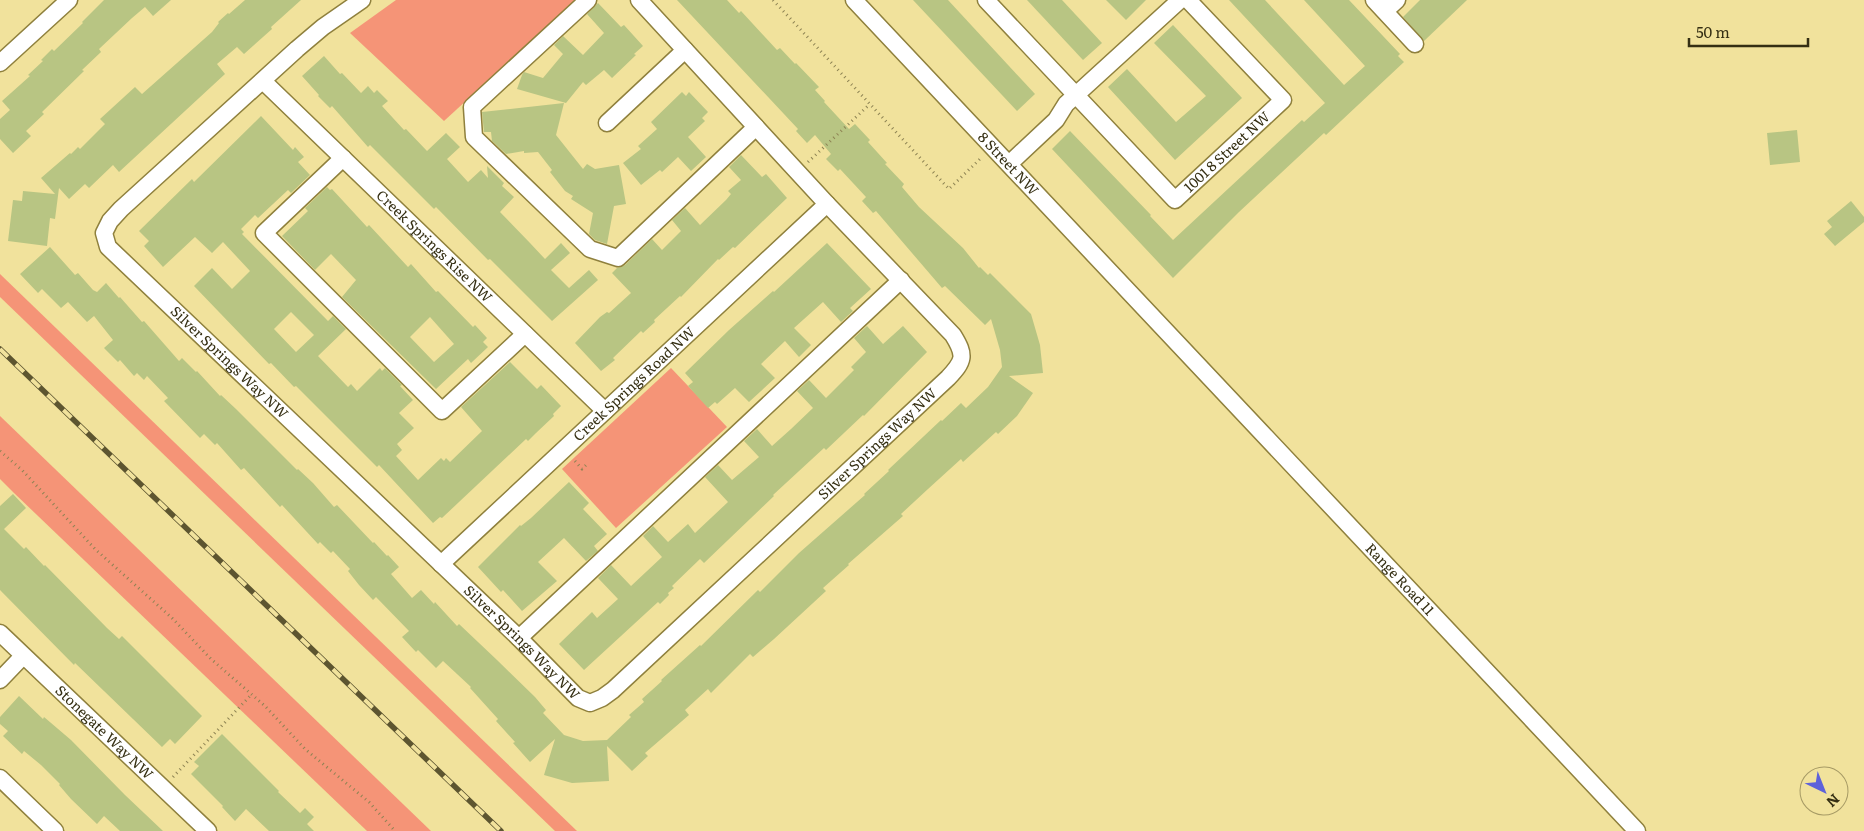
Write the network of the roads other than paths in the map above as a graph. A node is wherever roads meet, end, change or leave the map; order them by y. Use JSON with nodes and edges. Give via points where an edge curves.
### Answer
{"nodes":[{"id":1,"x":69,"y":0,"type":"edge"},
{"id":2,"x":361,"y":0,"type":"edge"},
{"id":3,"x":588,"y":0,"type":"edge"},
{"id":4,"x":639,"y":0,"type":"edge"},
{"id":5,"x":854,"y":0,"type":"edge"},
{"id":6,"x":986,"y":0,"type":"edge"},
{"id":7,"x":1180,"y":0,"type":"edge"},
{"id":8,"x":1188,"y":0,"type":"edge"},
{"id":9,"x":1397,"y":0,"type":"edge"},
{"id":10,"x":1379,"y":6,"type":"edge"},
{"id":11,"x":1415,"y":44,"type":"dead end"},
{"id":12,"x":685,"y":50,"type":"junction"},
{"id":13,"x":0,"y":63,"type":"edge"},
{"id":14,"x":262,"y":81,"type":"junction"},
{"id":15,"x":1071,"y":100,"type":"junction"},
{"id":16,"x":607,"y":123,"type":"dead end"},
{"id":17,"x":756,"y":127,"type":"junction"},
{"id":18,"x":1001,"y":156,"type":"junction"},
{"id":19,"x":343,"y":158,"type":"junction"},
{"id":20,"x":827,"y":204,"type":"junction"},
{"id":21,"x":901,"y":280,"type":"junction"},
{"id":22,"x":1163,"y":328,"type":"joint"},
{"id":23,"x":525,"y":334,"type":"junction"},
{"id":24,"x":605,"y":411,"type":"junction"},
{"id":25,"x":441,"y":564,"type":"junction"},
{"id":26,"x":0,"y":633,"type":"edge"},
{"id":27,"x":519,"y":638,"type":"junction"},
{"id":28,"x":24,"y":656,"type":"junction"},
{"id":29,"x":0,"y":680,"type":"edge"},
{"id":30,"x":0,"y":778,"type":"edge"},
{"id":31,"x":55,"y":831,"type":"edge"},
{"id":32,"x":208,"y":831,"type":"edge"},
{"id":33,"x":1637,"y":831,"type":"edge"}],
"edges":[{"from":1,"to":13,"type":"street"},
{"from":2,"to":14,"type":"street","name":"Silver Springs Way NW","via":[[323,27]]},
{"from":3,"to":17,"type":"street","via":[[472,107],[474,137],[590,249],[618,258]]},
{"from":4,"to":12,"type":"street","name":"Silver Springs Way NW"},
{"from":5,"to":18,"type":"street","name":"8 Street NW"},
{"from":6,"to":15,"type":"street","name":"1001 8 Street NW"},
{"from":7,"to":15,"type":"street"},
{"from":8,"to":15,"type":"street","name":"1001 8 Street NW","via":[[1283,100],[1175,200]]},
{"from":9,"to":10,"type":"street"},
{"from":10,"to":11,"type":"street"},
{"from":12,"to":16,"type":"street"},
{"from":12,"to":17,"type":"street","name":"Silver Springs Way NW"},
{"from":14,"to":19,"type":"street","name":"Creek Springs Rise NW"},
{"from":14,"to":25,"type":"street","name":"Silver Springs Way NW","via":[[110,221],[104,233],[108,247]]},
{"from":15,"to":18,"type":"street","via":[[1050,113]]},
{"from":17,"to":20,"type":"street","name":"Silver Springs Way NW"},
{"from":18,"to":22,"type":"street","name":"8 Street NW"},
{"from":19,"to":23,"type":"street","name":"Creek Springs Rise NW"},
{"from":19,"to":23,"type":"street","via":[[264,234],[442,411]]},
{"from":20,"to":21,"type":"street","name":"Silver Springs Way NW"},
{"from":20,"to":24,"type":"street","name":"Creek Springs Road NW"},
{"from":21,"to":27,"type":"street"},
{"from":21,"to":27,"type":"street","name":"Silver Springs Way NW","via":[[961,348],[963,357],[948,378],[602,698],[590,703],[578,698]]},
{"from":22,"to":33,"type":"street","name":"Range Road 11"},
{"from":23,"to":24,"type":"street","name":"Creek Springs Rise NW"},
{"from":24,"to":25,"type":"street","name":"Creek Springs Road NW"},
{"from":25,"to":27,"type":"street","name":"Silver Springs Way NW"},
{"from":26,"to":28,"type":"street","name":"Stonegate Way NW"},
{"from":28,"to":29,"type":"street"},
{"from":28,"to":32,"type":"street","name":"Stonegate Way NW"},
{"from":30,"to":31,"type":"street"}]}
